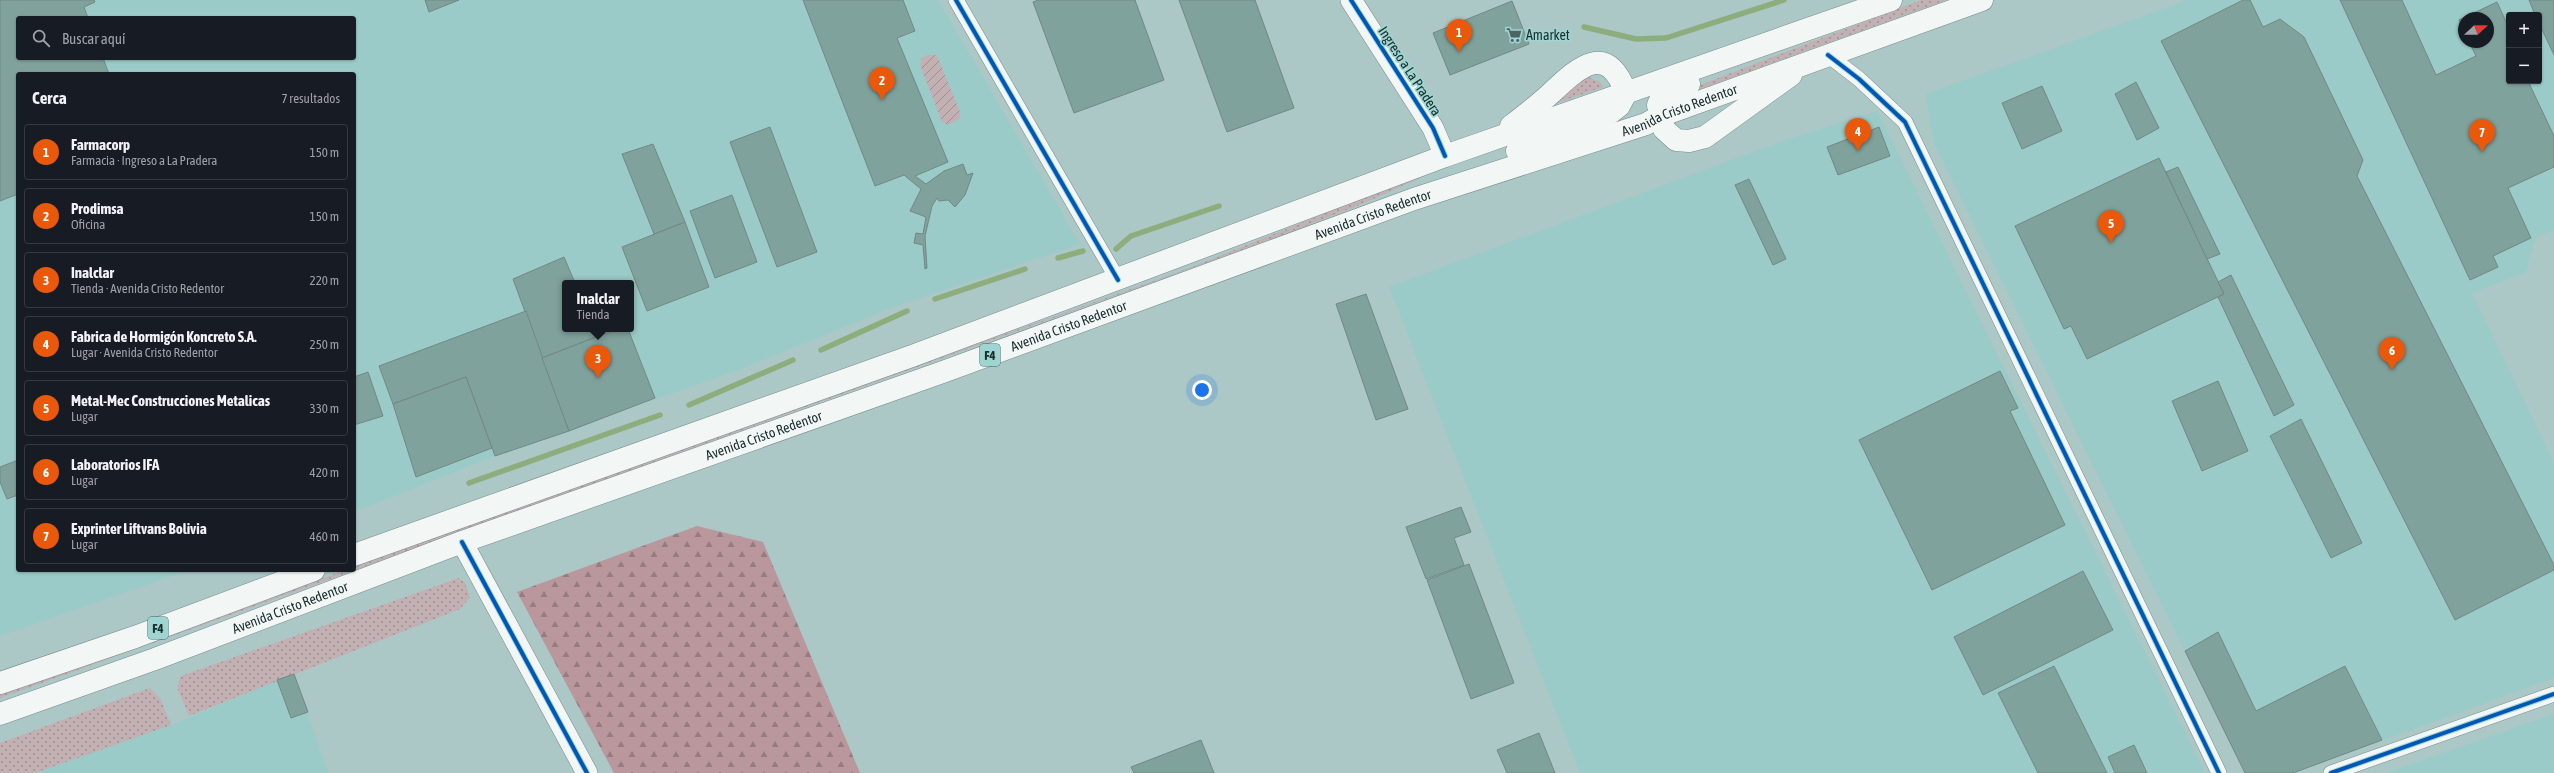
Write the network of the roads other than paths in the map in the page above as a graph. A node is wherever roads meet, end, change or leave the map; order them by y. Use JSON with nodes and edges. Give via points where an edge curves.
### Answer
{"nodes":[{"id":1,"x":956,"y":0,"type":"edge"},
{"id":2,"x":1351,"y":0,"type":"edge"},
{"id":3,"x":1891,"y":0,"type":"edge"},
{"id":4,"x":1982,"y":0,"type":"edge"},
{"id":5,"x":1828,"y":22,"type":"junction"},
{"id":6,"x":1828,"y":55,"type":"junction"},
{"id":7,"x":1805,"y":64,"type":"junction"},
{"id":8,"x":1626,"y":93,"type":"junction"},
{"id":9,"x":1660,"y":116,"type":"junction"},
{"id":10,"x":1488,"y":141,"type":"junction"},
{"id":11,"x":1445,"y":156,"type":"junction"},
{"id":12,"x":1414,"y":199,"type":"junction"},
{"id":13,"x":1118,"y":280,"type":"junction"},
{"id":14,"x":462,"y":542,"type":"junction"},
{"id":15,"x":356,"y":554,"type":"edge"},
{"id":16,"x":309,"y":572,"type":"edge"},
{"id":17,"x":0,"y":683,"type":"edge"},
{"id":18,"x":2554,"y":694,"type":"edge"},
{"id":19,"x":0,"y":714,"type":"edge"},
{"id":20,"x":587,"y":773,"type":"edge"},
{"id":21,"x":2219,"y":773,"type":"edge"},
{"id":22,"x":2331,"y":773,"type":"edge"}],
"edges":[{"from":1,"to":13,"type":"street"},
{"from":2,"to":11,"type":"street","name":"Ingreso a La Pradera","via":[[1433,128]]},
{"from":3,"to":5,"type":"highway","name":"Avenida Cristo Redentor","number":"F4"},
{"from":4,"to":6,"type":"highway","name":"Avenida Cristo Redentor","number":"F4"},
{"from":5,"to":8,"type":"highway","name":"Avenida Cristo Redentor","number":"F4"},
{"from":5,"to":9,"type":"highway","via":[[1764,56],[1664,93],[1658,105]]},
{"from":6,"to":7,"type":"highway","name":"Avenida Cristo Redentor","number":"F4"},
{"from":6,"to":21,"type":"street","via":[[1859,79],[1905,122]]},
{"from":7,"to":9,"type":"highway","name":"Avenida Cristo Redentor","number":"F4"},
{"from":7,"to":9,"type":"highway","via":[[1776,88],[1705,137],[1689,141],[1676,140],[1664,129]]},
{"from":8,"to":10,"type":"highway","name":"Avenida Cristo Redentor","number":"F4"},
{"from":8,"to":10,"type":"highway","via":[[1614,71],[1604,63],[1592,62],[1577,70],[1529,113]]},
{"from":8,"to":12,"type":"highway","via":[[1619,106],[1602,119],[1463,172]]},
{"from":9,"to":12,"type":"highway","name":"Avenida Cristo Redentor","number":"F4","via":[[1641,125]]},
{"from":10,"to":11,"type":"highway","name":"Avenida Cristo Redentor","number":"F4"},
{"from":11,"to":13,"type":"highway","name":"Avenida Cristo Redentor","number":"F4"},
{"from":12,"to":14,"type":"highway","name":"Avenida Cristo Redentor","number":"F4","via":[[940,373]]},
{"from":13,"to":15,"type":"highway","name":"Avenida Cristo Redentor","number":"F4"},
{"from":14,"to":19,"type":"highway","name":"Avenida Cristo Redentor","number":"F4","via":[[155,659]]},
{"from":14,"to":20,"type":"street"},
{"from":16,"to":17,"type":"highway","name":"Avenida Cristo Redentor","number":"F4","via":[[135,637]]},
{"from":18,"to":22,"type":"street"}]}
